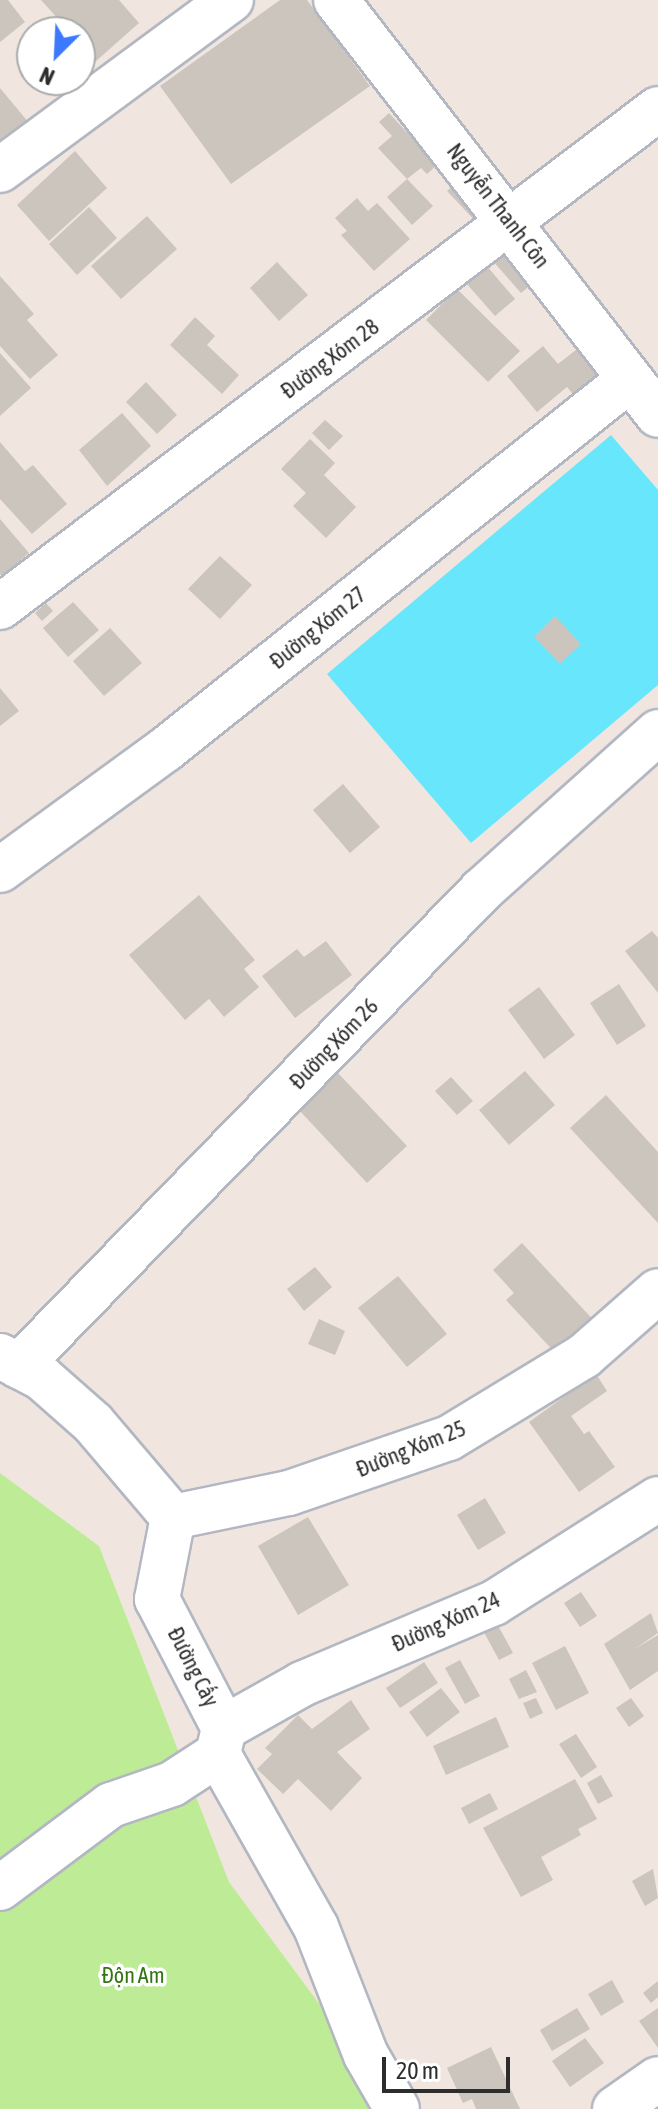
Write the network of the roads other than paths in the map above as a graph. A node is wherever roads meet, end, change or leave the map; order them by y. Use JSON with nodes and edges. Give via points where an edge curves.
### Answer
{"nodes":[{"id":1,"x":231,"y":0,"type":"edge"},
{"id":2,"x":336,"y":0,"type":"edge"},
{"id":3,"x":658,"y":109,"type":"edge"},
{"id":4,"x":0,"y":170,"type":"edge"},
{"id":5,"x":510,"y":221,"type":"junction"},
{"id":6,"x":630,"y":379,"type":"junction"},
{"id":7,"x":658,"y":415,"type":"edge"},
{"id":8,"x":0,"y":607,"type":"edge"},
{"id":9,"x":658,"y":732,"type":"edge"},
{"id":10,"x":0,"y":870,"type":"edge"},
{"id":11,"x":658,"y":1291,"type":"edge"},
{"id":12,"x":9,"y":1361,"type":"edge"},
{"id":13,"x":658,"y":1499,"type":"edge"},
{"id":14,"x":173,"y":1517,"type":"junction"},
{"id":15,"x":221,"y":1741,"type":"junction"},
{"id":16,"x":0,"y":1888,"type":"edge"},
{"id":17,"x":658,"y":2079,"type":"edge"},
{"id":18,"x":397,"y":2109,"type":"edge"},
{"id":19,"x":615,"y":2109,"type":"edge"}],
"edges":[{"from":1,"to":4,"type":"street"},
{"from":2,"to":5,"type":"street","name":"Nguyễn Thanh Côn"},
{"from":3,"to":5,"type":"street","name":"Đường Xóm 28"},
{"from":5,"to":6,"type":"street","name":"Nguyễn Thanh Côn"},
{"from":5,"to":8,"type":"street","name":"Đường Xóm 28"},
{"from":6,"to":7,"type":"street","name":"Nguyễn Thanh Côn"},
{"from":6,"to":10,"type":"street","name":"Đường Xóm 27","via":[[166,749]]},
{"from":9,"to":12,"type":"street","name":"Đường Xóm 26","via":[[481,891]]},
{"from":11,"to":14,"type":"street","name":"Đường Xóm 25","via":[[584,1356],[449,1438],[289,1493]]},
{"from":12,"to":14,"type":"street","via":[[42,1378],[93,1423]]},
{"from":13,"to":15,"type":"street","name":"Đường Xóm 24","via":[[494,1603],[302,1684]]},
{"from":14,"to":15,"type":"street","name":"Đường Cấy","via":[[157,1599]]},
{"from":15,"to":16,"type":"street","name":"Đường Xóm 24","via":[[172,1784],[111,1805]]},
{"from":15,"to":18,"type":"street","name":"Đường Cấy","via":[[316,1927],[366,2055]]},
{"from":17,"to":19,"type":"street"}]}
